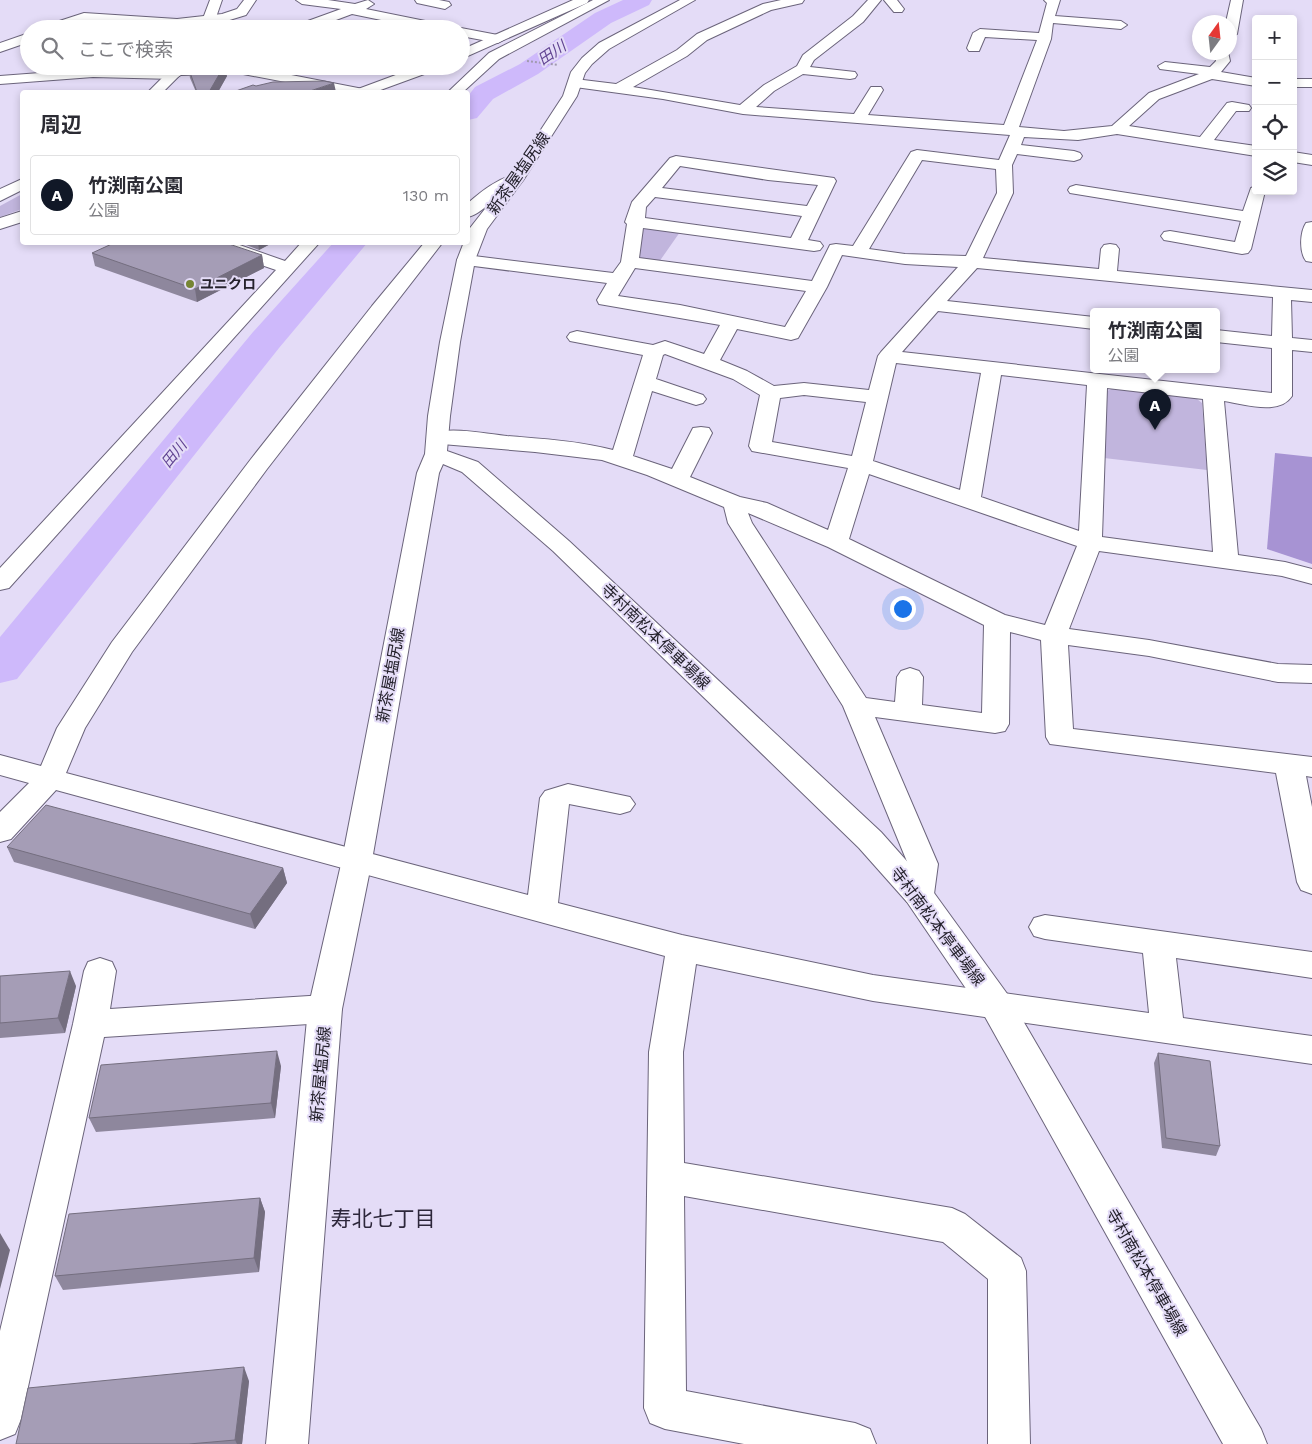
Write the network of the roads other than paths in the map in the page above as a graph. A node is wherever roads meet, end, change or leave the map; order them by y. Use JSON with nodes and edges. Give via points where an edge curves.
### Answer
{"nodes":[{"id":1,"x":216,"y":0,"type":"edge"},
{"id":2,"x":250,"y":0,"type":"edge"},
{"id":3,"x":302,"y":0,"type":"edge"},
{"id":4,"x":376,"y":0,"type":"edge"},
{"id":5,"x":422,"y":0,"type":"edge"},
{"id":6,"x":583,"y":0,"type":"edge"},
{"id":7,"x":603,"y":0,"type":"edge"},
{"id":8,"x":689,"y":0,"type":"edge"},
{"id":9,"x":798,"y":0,"type":"edge"},
{"id":10,"x":875,"y":0,"type":"edge"},
{"id":11,"x":1050,"y":0,"type":"edge"},
{"id":12,"x":1055,"y":0,"type":"edge"},
{"id":13,"x":1237,"y":0,"type":"edge"},
{"id":14,"x":445,"y":5,"type":"dead end"},
{"id":15,"x":354,"y":9,"type":"junction"},
{"id":16,"x":1234,"y":15,"type":"edge"},
{"id":17,"x":75,"y":20,"type":"edge"},
{"id":18,"x":130,"y":20,"type":"edge"},
{"id":19,"x":208,"y":20,"type":"edge"},
{"id":20,"x":220,"y":20,"type":"edge"},
{"id":21,"x":320,"y":20,"type":"edge"},
{"id":22,"x":404,"y":20,"type":"edge"},
{"id":23,"x":1044,"y":20,"type":"junction"},
{"id":24,"x":1122,"y":25,"type":"dead end"},
{"id":25,"x":470,"y":34,"type":"edge"},
{"id":26,"x":1044,"y":37,"type":"junction"},
{"id":27,"x":498,"y":39,"type":"junction"},
{"id":28,"x":20,"y":40,"type":"edge"},
{"id":29,"x":0,"y":48,"type":"edge"},
{"id":30,"x":974,"y":48,"type":"dead end"},
{"id":31,"x":470,"y":51,"type":"edge"},
{"id":32,"x":492,"y":58,"type":"junction"},
{"id":33,"x":1223,"y":60,"type":"edge"},
{"id":34,"x":470,"y":62,"type":"edge"},
{"id":35,"x":1164,"y":66,"type":"dead end"},
{"id":36,"x":801,"y":70,"type":"junction"},
{"id":37,"x":1212,"y":74,"type":"junction"},
{"id":38,"x":78,"y":75,"type":"edge"},
{"id":39,"x":177,"y":75,"type":"edge"},
{"id":40,"x":269,"y":75,"type":"edge"},
{"id":41,"x":409,"y":75,"type":"edge"},
{"id":42,"x":850,"y":75,"type":"dead end"},
{"id":43,"x":0,"y":80,"type":"edge"},
{"id":44,"x":1252,"y":81,"type":"edge"},
{"id":45,"x":575,"y":82,"type":"junction"},
{"id":46,"x":1297,"y":83,"type":"edge"},
{"id":47,"x":1312,"y":83,"type":"edge"},
{"id":48,"x":620,"y":88,"type":"junction"},
{"id":49,"x":158,"y":90,"type":"edge"},
{"id":50,"x":348,"y":90,"type":"edge"},
{"id":51,"x":368,"y":90,"type":"edge"},
{"id":52,"x":457,"y":90,"type":"edge"},
{"id":53,"x":891,"y":96,"type":"dead end"},
{"id":54,"x":1244,"y":108,"type":"dead end"},
{"id":55,"x":743,"y":110,"type":"junction"},
{"id":56,"x":859,"y":118,"type":"junction"},
{"id":57,"x":1117,"y":129,"type":"junction"},
{"id":58,"x":1014,"y":131,"type":"junction"},
{"id":59,"x":1204,"y":142,"type":"junction"},
{"id":60,"x":1011,"y":149,"type":"junction"},
{"id":61,"x":1252,"y":150,"type":"edge"},
{"id":62,"x":1074,"y":156,"type":"dead end"},
{"id":63,"x":1297,"y":158,"type":"edge"},
{"id":64,"x":1312,"y":160,"type":"edge"},
{"id":65,"x":1004,"y":166,"type":"junction"},
{"id":66,"x":516,"y":179,"type":"junction"},
{"id":67,"x":20,"y":185,"type":"edge"},
{"id":68,"x":1076,"y":190,"type":"dead end"},
{"id":69,"x":649,"y":191,"type":"junction"},
{"id":70,"x":1256,"y":195,"type":"edge"},
{"id":71,"x":0,"y":196,"type":"edge"},
{"id":72,"x":470,"y":210,"type":"edge"},
{"id":73,"x":812,"y":212,"type":"junction"},
{"id":74,"x":20,"y":217,"type":"edge"},
{"id":75,"x":1250,"y":217,"type":"junction"},
{"id":76,"x":634,"y":222,"type":"junction"},
{"id":77,"x":0,"y":224,"type":"edge"},
{"id":78,"x":1312,"y":227,"type":"edge"},
{"id":79,"x":1170,"y":236,"type":"dead end"},
{"id":80,"x":797,"y":244,"type":"junction"},
{"id":81,"x":221,"y":245,"type":"edge"},
{"id":82,"x":309,"y":245,"type":"edge"},
{"id":83,"x":433,"y":245,"type":"edge"},
{"id":84,"x":836,"y":249,"type":"junction"},
{"id":85,"x":859,"y":250,"type":"junction"},
{"id":86,"x":1110,"y":250,"type":"dead end"},
{"id":87,"x":1312,"y":255,"type":"edge"},
{"id":88,"x":466,"y":260,"type":"junction"},
{"id":89,"x":630,"y":262,"type":"junction"},
{"id":90,"x":972,"y":262,"type":"junction"},
{"id":91,"x":288,"y":268,"type":"junction"},
{"id":92,"x":1108,"y":276,"type":"junction"},
{"id":93,"x":618,"y":279,"type":"junction"},
{"id":94,"x":818,"y":287,"type":"junction"},
{"id":95,"x":1282,"y":295,"type":"junction"},
{"id":96,"x":1312,"y":296,"type":"edge"},
{"id":97,"x":933,"y":305,"type":"junction"},
{"id":98,"x":731,"y":322,"type":"junction"},
{"id":99,"x":1090,"y":323,"type":"edge"},
{"id":100,"x":1220,"y":336,"type":"edge"},
{"id":101,"x":576,"y":337,"type":"dead end"},
{"id":102,"x":1282,"y":343,"type":"junction"},
{"id":103,"x":1312,"y":346,"type":"edge"},
{"id":104,"x":654,"y":351,"type":"junction"},
{"id":105,"x":888,"y":356,"type":"junction"},
{"id":106,"x":718,"y":367,"type":"junction"},
{"id":107,"x":992,"y":369,"type":"junction"},
{"id":108,"x":1097,"y":381,"type":"junction"},
{"id":109,"x":644,"y":382,"type":"junction"},
{"id":110,"x":766,"y":386,"type":"junction"},
{"id":111,"x":1213,"y":395,"type":"junction"},
{"id":112,"x":877,"y":397,"type":"junction"},
{"id":113,"x":696,"y":399,"type":"dead end"},
{"id":114,"x":701,"y":433,"type":"dead end"},
{"id":115,"x":437,"y":446,"type":"junction"},
{"id":116,"x":621,"y":459,"type":"junction"},
{"id":117,"x":861,"y":464,"type":"junction"},
{"id":118,"x":678,"y":480,"type":"junction"},
{"id":119,"x":969,"y":501,"type":"junction"},
{"id":120,"x":734,"y":502,"type":"junction"},
{"id":121,"x":836,"y":542,"type":"junction"},
{"id":122,"x":1090,"y":543,"type":"junction"},
{"id":123,"x":1226,"y":560,"type":"junction"},
{"id":124,"x":1312,"y":577,"type":"edge"},
{"id":125,"x":0,"y":583,"type":"edge"},
{"id":126,"x":997,"y":621,"type":"junction"},
{"id":127,"x":1054,"y":635,"type":"junction"},
{"id":128,"x":1312,"y":674,"type":"edge"},
{"id":129,"x":910,"y":677,"type":"dead end"},
{"id":130,"x":857,"y":706,"type":"junction"},
{"id":131,"x":908,"y":712,"type":"junction"},
{"id":132,"x":0,"y":765,"type":"edge"},
{"id":133,"x":1301,"y":765,"type":"edge"},
{"id":134,"x":42,"y":776,"type":"junction"},
{"id":135,"x":620,"y":804,"type":"dead end"},
{"id":136,"x":0,"y":831,"type":"edge"},
{"id":137,"x":1308,"y":838,"type":"edge"},
{"id":138,"x":358,"y":860,"type":"junction"},
{"id":139,"x":1312,"y":882,"type":"edge"},
{"id":140,"x":918,"y":894,"type":"junction"},
{"id":141,"x":542,"y":910,"type":"junction"},
{"id":142,"x":1045,"y":927,"type":"dead end"},
{"id":143,"x":1158,"y":943,"type":"junction"},
{"id":144,"x":682,"y":948,"type":"junction"},
{"id":145,"x":1312,"y":965,"type":"edge"},
{"id":146,"x":100,"y":971,"type":"dead end"},
{"id":147,"x":996,"y":1005,"type":"junction"},
{"id":148,"x":326,"y":1009,"type":"junction"},
{"id":149,"x":90,"y":1024,"type":"junction"},
{"id":150,"x":1168,"y":1030,"type":"junction"},
{"id":151,"x":1312,"y":1050,"type":"edge"},
{"id":152,"x":666,"y":1176,"type":"junction"},
{"id":153,"x":0,"y":1419,"type":"edge"},
{"id":154,"x":287,"y":1444,"type":"edge"},
{"id":155,"x":855,"y":1444,"type":"edge"},
{"id":156,"x":1009,"y":1444,"type":"edge"},
{"id":157,"x":1246,"y":1444,"type":"edge"}],
"edges":[{"from":1,"to":19,"type":"main road"},
{"from":2,"to":20,"type":"main road","via":[[242,12]]},
{"from":3,"to":15,"type":"main road"},
{"from":4,"to":15,"type":"main road"},
{"from":5,"to":14,"type":"main road"},
{"from":6,"to":27,"type":"main road"},
{"from":7,"to":32,"type":"main road"},
{"from":8,"to":45,"type":"main road","name":"新茶屋塩尻線","via":[[604,46],[587,60]]},
{"from":9,"to":48,"type":"main road","via":[[767,7],[702,37],[682,53]]},
{"from":10,"to":36,"type":"main road","via":[[858,19],[808,58]]},
{"from":11,"to":12,"type":"main road"},
{"from":12,"to":23,"type":"main road"},
{"from":13,"to":16,"type":"main road"},
{"from":15,"to":21,"type":"main road"},
{"from":15,"to":22,"type":"main road"},
{"from":17,"to":18,"type":"main road","via":[[84,17]]},
{"from":23,"to":24,"type":"main road"},
{"from":23,"to":26,"type":"main road"},
{"from":25,"to":27,"type":"main road"},
{"from":26,"to":30,"type":"main road","via":[[980,34]]},
{"from":26,"to":58,"type":"main road"},
{"from":27,"to":31,"type":"main road"},
{"from":28,"to":29,"type":"main road"},
{"from":32,"to":34,"type":"main road"},
{"from":32,"to":52,"type":"main road"},
{"from":33,"to":37,"type":"main road"},
{"from":35,"to":37,"type":"main road"},
{"from":36,"to":42,"type":"main road"},
{"from":36,"to":55,"type":"main road","via":[[769,88]]},
{"from":37,"to":44,"type":"main road"},
{"from":37,"to":57,"type":"main road","via":[[1154,96]]},
{"from":38,"to":43,"type":"main road"},
{"from":39,"to":49,"type":"main road"},
{"from":40,"to":50,"type":"main road"},
{"from":41,"to":51,"type":"main road"},
{"from":45,"to":48,"type":"main road"},
{"from":45,"to":66,"type":"main road","name":"新茶屋塩尻線","via":[[570,96]]},
{"from":46,"to":47,"type":"main road"},
{"from":48,"to":55,"type":"main road"},
{"from":53,"to":56,"type":"main road","via":[[875,92]]},
{"from":54,"to":59,"type":"main road","via":[[1232,106]]},
{"from":55,"to":56,"type":"main road"},
{"from":56,"to":58,"type":"main road","via":[[886,127]]},
{"from":57,"to":58,"type":"main road","via":[[1098,135]]},
{"from":57,"to":59,"type":"main road"},
{"from":58,"to":60,"type":"main road"},
{"from":59,"to":61,"type":"main road"},
{"from":60,"to":62,"type":"main road"},
{"from":60,"to":65,"type":"main road"},
{"from":63,"to":64,"type":"main road"},
{"from":65,"to":85,"type":"main road","via":[[917,155]]},
{"from":65,"to":90,"type":"main road","via":[[1005,193]]},
{"from":66,"to":72,"type":"main road","via":[[503,183]]},
{"from":66,"to":88,"type":"main road","name":"新茶屋塩尻線","via":[[479,228]]},
{"from":67,"to":71,"type":"main road"},
{"from":68,"to":75,"type":"main road"},
{"from":69,"to":73,"type":"main road"},
{"from":69,"to":73,"type":"main road","via":[[676,161],[828,182]]},
{"from":69,"to":76,"type":"main road","via":[[638,206]]},
{"from":70,"to":75,"type":"main road"},
{"from":73,"to":80,"type":"main road"},
{"from":74,"to":77,"type":"main road"},
{"from":75,"to":79,"type":"main road","via":[[1242,249]]},
{"from":76,"to":80,"type":"main road"},
{"from":76,"to":89,"type":"main road"},
{"from":78,"to":87,"type":"main road"},
{"from":80,"to":84,"type":"main road"},
{"from":81,"to":91,"type":"main road"},
{"from":82,"to":91,"type":"main road"},
{"from":83,"to":134,"type":"main road","via":[[259,464],[121,648]]},
{"from":84,"to":85,"type":"main road"},
{"from":84,"to":94,"type":"main road"},
{"from":85,"to":90,"type":"main road","via":[[905,259]]},
{"from":86,"to":92,"type":"main road"},
{"from":88,"to":93,"type":"main road"},
{"from":88,"to":115,"type":"main road","name":"新茶屋塩尻線","via":[[450,342]]},
{"from":89,"to":93,"type":"main road"},
{"from":89,"to":94,"type":"main road"},
{"from":90,"to":92,"type":"main road"},
{"from":90,"to":97,"type":"main road"},
{"from":91,"to":125,"type":"main road"},
{"from":92,"to":95,"type":"main road"},
{"from":93,"to":98,"type":"main road","via":[[606,300]]},
{"from":94,"to":98,"type":"main road","via":[[791,334]]},
{"from":95,"to":96,"type":"main road"},
{"from":95,"to":102,"type":"main road"},
{"from":97,"to":99,"type":"main road"},
{"from":97,"to":105,"type":"main road"},
{"from":98,"to":106,"type":"main road"},
{"from":100,"to":102,"type":"main road"},
{"from":101,"to":104,"type":"main road"},
{"from":102,"to":103,"type":"main road"},
{"from":102,"to":111,"type":"main road","via":[[1282,396],[1274,401]]},
{"from":104,"to":106,"type":"main road","via":[[665,347]]},
{"from":104,"to":109,"type":"main road"},
{"from":105,"to":107,"type":"main road"},
{"from":105,"to":112,"type":"main road"},
{"from":106,"to":110,"type":"main road"},
{"from":107,"to":108,"type":"main road"},
{"from":107,"to":119,"type":"main road"},
{"from":108,"to":111,"type":"main road"},
{"from":108,"to":122,"type":"main road"},
{"from":109,"to":113,"type":"main road"},
{"from":109,"to":116,"type":"main road"},
{"from":110,"to":112,"type":"main road"},
{"from":110,"to":117,"type":"main road","via":[[760,446]]},
{"from":111,"to":123,"type":"main road"},
{"from":112,"to":117,"type":"main road"},
{"from":114,"to":118,"type":"main road"},
{"from":115,"to":116,"type":"main road","via":[[464,438],[604,454]]},
{"from":115,"to":138,"type":"main road","name":"新茶屋塩尻線","via":[[428,473],[410,564]]},
{"from":115,"to":140,"type":"main road","name":"寺村南松本停車場線","via":[[470,467],[561,546],[870,840]]},
{"from":116,"to":118,"type":"main road"},
{"from":117,"to":119,"type":"main road"},
{"from":117,"to":121,"type":"main road"},
{"from":118,"to":120,"type":"main road"},
{"from":119,"to":122,"type":"main road"},
{"from":120,"to":121,"type":"main road","via":[[759,508]]},
{"from":120,"to":130,"type":"main road","via":[[740,523]]},
{"from":121,"to":126,"type":"main road"},
{"from":122,"to":123,"type":"main road"},
{"from":122,"to":127,"type":"main road"},
{"from":123,"to":124,"type":"main road","via":[[1285,569]]},
{"from":126,"to":127,"type":"main road"},
{"from":126,"to":131,"type":"main road","via":[[995,724]]},
{"from":127,"to":128,"type":"main road","via":[[1149,648],[1278,673]]},
{"from":127,"to":133,"type":"main road","via":[[1060,737]]},
{"from":129,"to":131,"type":"main road"},
{"from":130,"to":131,"type":"main road"},
{"from":130,"to":140,"type":"main road","via":[[923,864]]},
{"from":132,"to":134,"type":"main road"},
{"from":133,"to":137,"type":"main road"},
{"from":134,"to":136,"type":"main road"},
{"from":134,"to":138,"type":"main road"},
{"from":135,"to":141,"type":"main road","via":[[568,794],[555,798]]},
{"from":137,"to":139,"type":"main road"},
{"from":138,"to":141,"type":"main road"},
{"from":138,"to":148,"type":"main road","name":"新茶屋塩尻線"},
{"from":140,"to":147,"type":"main road","name":"寺村南松本停車場線"},
{"from":141,"to":144,"type":"main road"},
{"from":142,"to":143,"type":"main road"},
{"from":143,"to":145,"type":"main road"},
{"from":143,"to":150,"type":"main road"},
{"from":144,"to":147,"type":"main road","via":[[872,988]]},
{"from":144,"to":152,"type":"main road","via":[[666,1052]]},
{"from":146,"to":149,"type":"main road"},
{"from":147,"to":150,"type":"main road"},
{"from":147,"to":157,"type":"main road","name":"寺村南松本停車場線"},
{"from":148,"to":149,"type":"main road"},
{"from":148,"to":154,"type":"main road","name":"新茶屋塩尻線"},
{"from":149,"to":153,"type":"main road"},
{"from":150,"to":151,"type":"main road"},
{"from":152,"to":155,"type":"main road","via":[[665,1408]]},
{"from":152,"to":156,"type":"main road","via":[[952,1226],[1007,1271]]}]}
